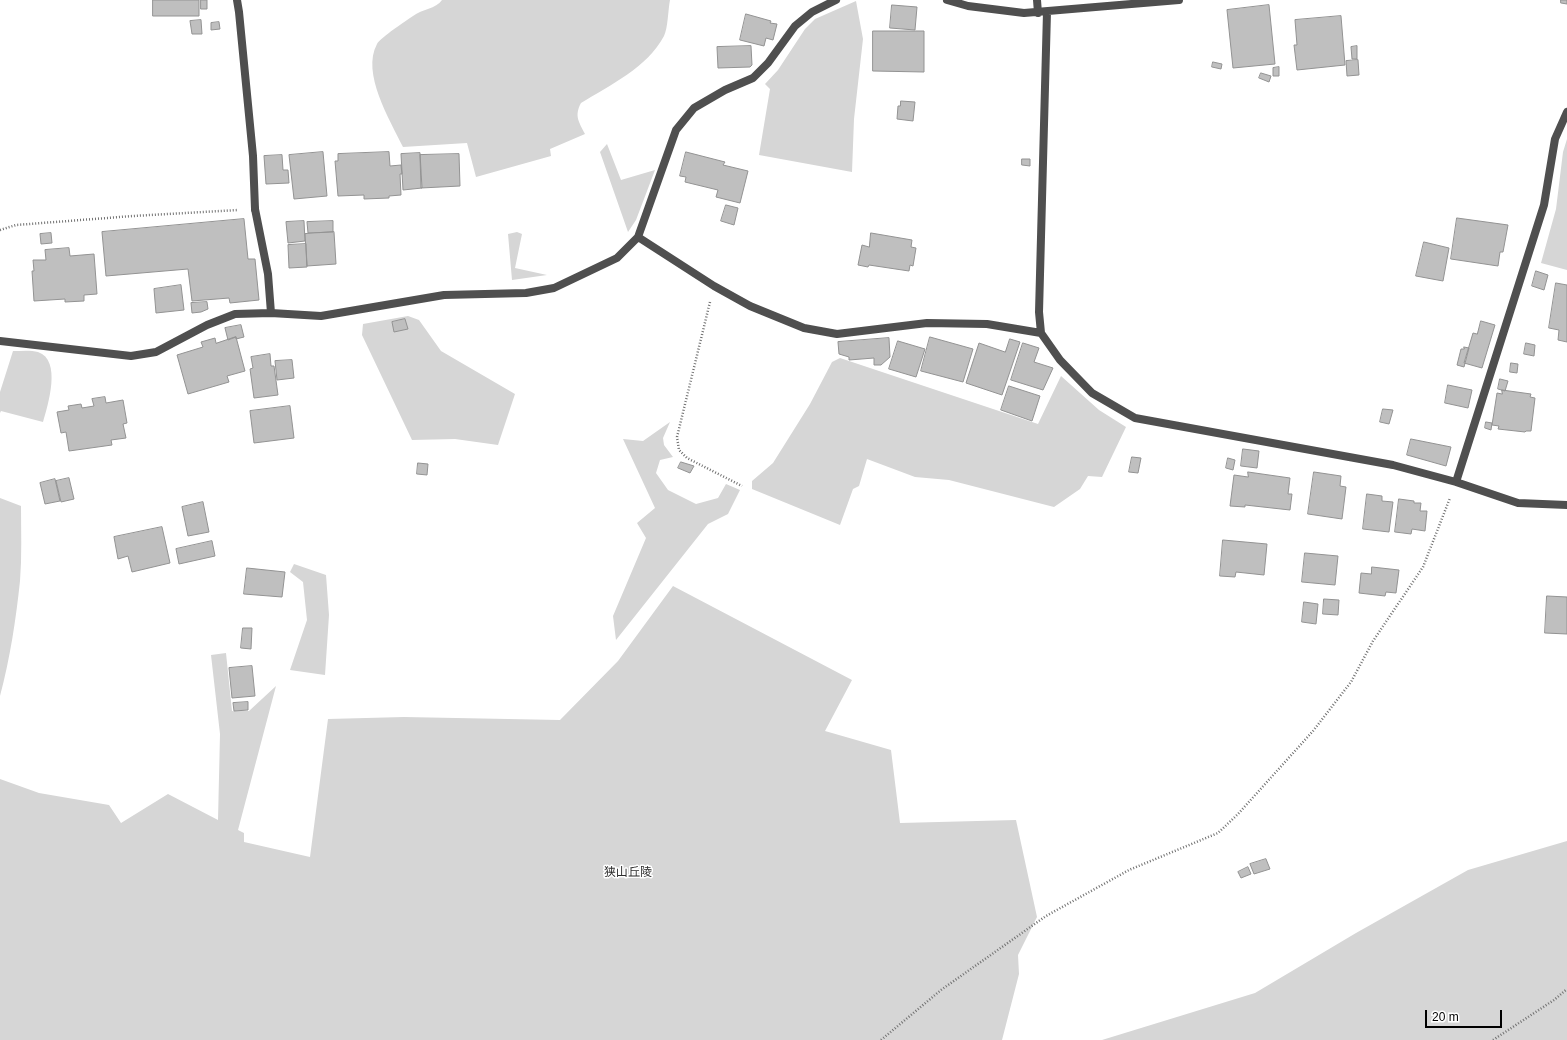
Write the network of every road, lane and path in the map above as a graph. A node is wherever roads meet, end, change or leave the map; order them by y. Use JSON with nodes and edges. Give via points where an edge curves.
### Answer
{"nodes":[{"id":1,"x":237,"y":0,"type":"edge"},
{"id":2,"x":836,"y":0,"type":"edge"},
{"id":3,"x":947,"y":0,"type":"edge"},
{"id":4,"x":1037,"y":0,"type":"edge"},
{"id":5,"x":1179,"y":0,"type":"edge"},
{"id":6,"x":1038,"y":12,"type":"junction"},
{"id":7,"x":1047,"y":12,"type":"junction"},
{"id":8,"x":1567,"y":112,"type":"edge"},
{"id":9,"x":255,"y":209,"type":"junction"},
{"id":10,"x":0,"y":230,"type":"edge"},
{"id":11,"x":638,"y":238,"type":"junction"},
{"id":12,"x":714,"y":286,"type":"junction"},
{"id":13,"x":271,"y":313,"type":"junction"},
{"id":14,"x":1041,"y":333,"type":"junction"},
{"id":15,"x":0,"y":341,"type":"edge"},
{"id":16,"x":1456,"y":482,"type":"junction"},
{"id":17,"x":742,"y":486,"type":"dead end"},
{"id":18,"x":1567,"y":505,"type":"edge"},
{"id":19,"x":1567,"y":989,"type":"edge"},
{"id":20,"x":881,"y":1040,"type":"edge"},
{"id":21,"x":1493,"y":1040,"type":"edge"}],
"edges":[{"from":1,"to":9,"type":"street","via":[[253,156]]},
{"from":2,"to":11,"type":"street","via":[[812,12],[795,26],[768,63],[753,78],[694,108],[676,130]]},
{"from":3,"to":6,"type":"street","via":[[968,6],[1024,13]]},
{"from":4,"to":6,"type":"street"},
{"from":5,"to":7,"type":"street"},
{"from":6,"to":7,"type":"street"},
{"from":7,"to":14,"type":"street","via":[[1039,312]]},
{"from":8,"to":16,"type":"street","via":[[1555,139],[1544,205]]},
{"from":9,"to":10,"type":"path","via":[[16,225]]},
{"from":9,"to":13,"type":"street","via":[[268,274]]},
{"from":11,"to":12,"type":"street"},
{"from":11,"to":13,"type":"street","via":[[617,258],[554,288],[526,293],[444,296],[321,316]]},
{"from":12,"to":14,"type":"street","via":[[750,306],[804,328],[836,334],[927,323],[986,324]]},
{"from":12,"to":17,"type":"path","via":[[677,437],[679,450],[687,458]]},
{"from":13,"to":15,"type":"street","via":[[235,314],[207,325],[156,352],[131,356]]},
{"from":14,"to":16,"type":"street","via":[[1060,360],[1092,393],[1135,418],[1394,465]]},
{"from":16,"to":18,"type":"street","via":[[1518,503]]},
{"from":16,"to":20,"type":"path","via":[[1423,567],[1373,641],[1351,682],[1313,731],[1238,814],[1218,833],[1129,870],[1046,916],[941,990]]},
{"from":19,"to":21,"type":"path"}]}
